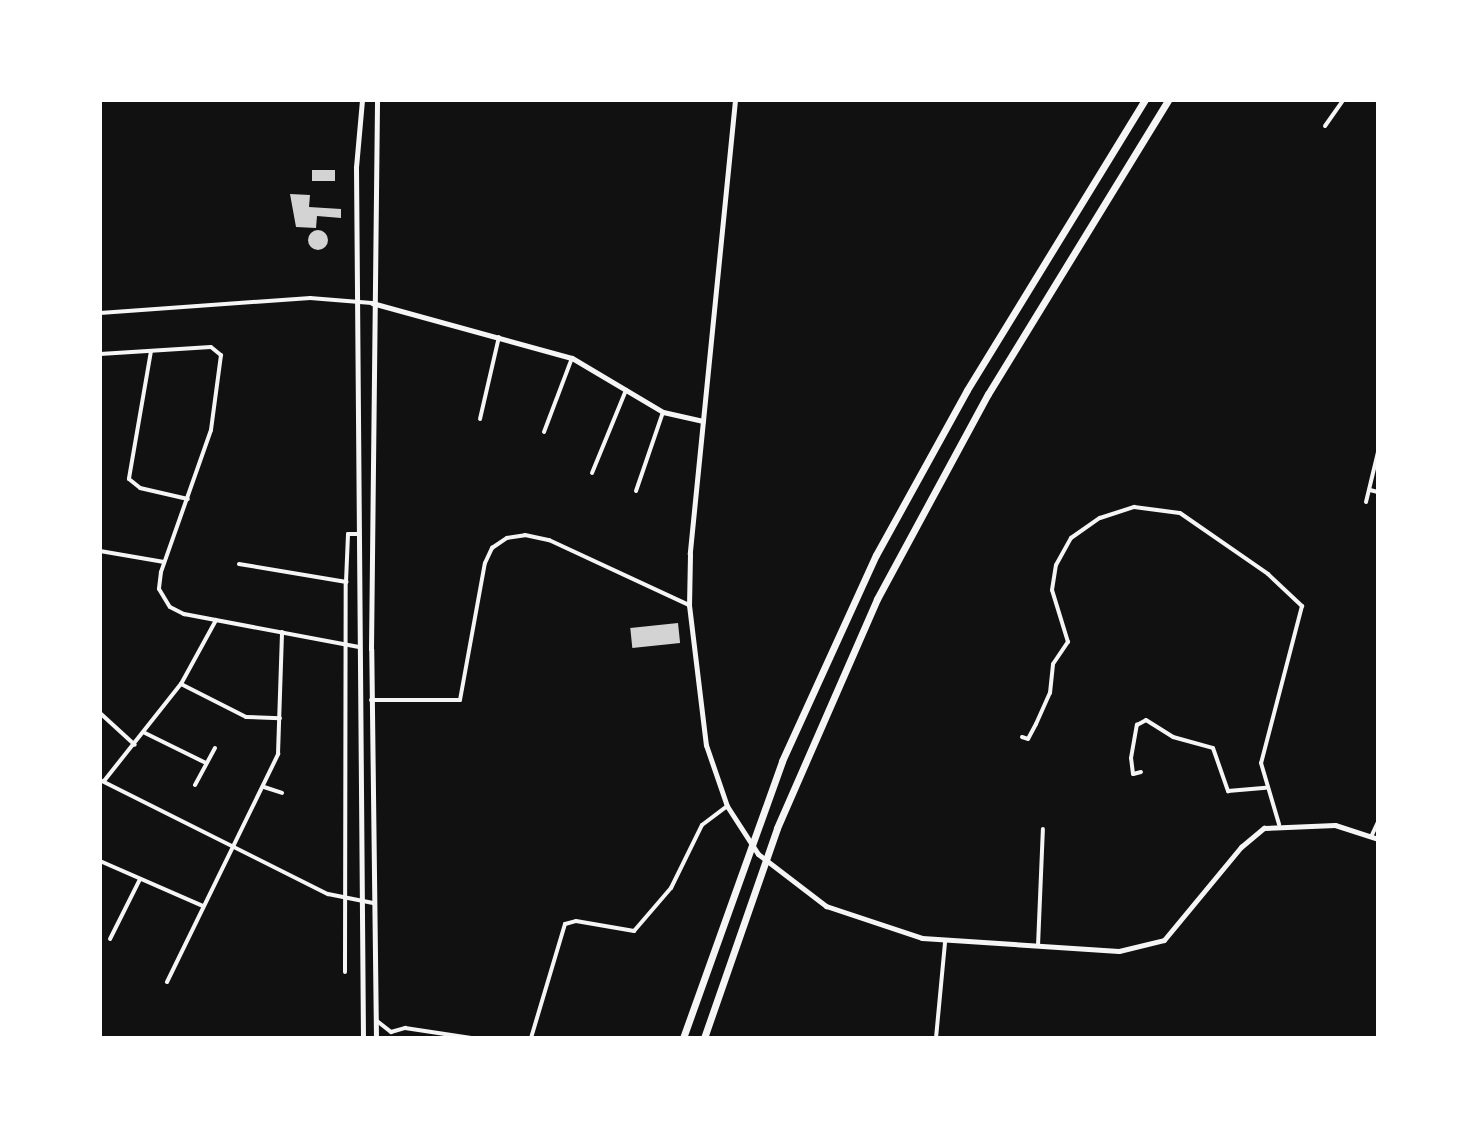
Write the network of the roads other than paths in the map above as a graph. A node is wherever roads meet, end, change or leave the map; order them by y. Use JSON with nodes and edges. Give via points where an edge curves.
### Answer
{"nodes":[{"id":1,"x":362,"y":100,"type":"edge"},
{"id":2,"x":377,"y":100,"type":"edge"},
{"id":3,"x":735,"y":100,"type":"edge"},
{"id":4,"x":1145,"y":100,"type":"edge"},
{"id":5,"x":1168,"y":100,"type":"edge"},
{"id":6,"x":1343,"y":100,"type":"edge"},
{"id":7,"x":1325,"y":126,"type":"dead end"},
{"id":8,"x":357,"y":301,"type":"junction"},
{"id":9,"x":372,"y":303,"type":"junction"},
{"id":10,"x":100,"y":313,"type":"edge"},
{"id":11,"x":499,"y":337,"type":"junction"},
{"id":12,"x":151,"y":351,"type":"junction"},
{"id":13,"x":100,"y":354,"type":"edge"},
{"id":14,"x":572,"y":358,"type":"junction"},
{"id":15,"x":626,"y":390,"type":"junction"},
{"id":16,"x":663,"y":412,"type":"junction"},
{"id":17,"x":480,"y":419,"type":"dead end"},
{"id":18,"x":703,"y":421,"type":"junction"},
{"id":19,"x":544,"y":432,"type":"dead end"},
{"id":20,"x":1378,"y":452,"type":"edge"},
{"id":21,"x":592,"y":473,"type":"dead end"},
{"id":22,"x":1370,"y":490,"type":"junction"},
{"id":23,"x":636,"y":491,"type":"dead end"},
{"id":24,"x":1378,"y":492,"type":"edge"},
{"id":25,"x":188,"y":499,"type":"junction"},
{"id":26,"x":1366,"y":502,"type":"dead end"},
{"id":27,"x":358,"y":534,"type":"junction"},
{"id":28,"x":100,"y":551,"type":"edge"},
{"id":29,"x":164,"y":562,"type":"junction"},
{"id":30,"x":239,"y":564,"type":"dead end"},
{"id":31,"x":346,"y":582,"type":"junction"},
{"id":32,"x":689,"y":605,"type":"junction"},
{"id":33,"x":216,"y":620,"type":"junction"},
{"id":34,"x":282,"y":632,"type":"junction"},
{"id":35,"x":345,"y":644,"type":"junction"},
{"id":36,"x":359,"y":647,"type":"junction"},
{"id":37,"x":181,"y":684,"type":"junction"},
{"id":38,"x":371,"y":700,"type":"junction"},
{"id":39,"x":100,"y":713,"type":"edge"},
{"id":40,"x":280,"y":718,"type":"junction"},
{"id":41,"x":145,"y":733,"type":"junction"},
{"id":42,"x":1022,"y":737,"type":"dead end"},
{"id":43,"x":135,"y":745,"type":"junction"},
{"id":44,"x":215,"y":748,"type":"dead end"},
{"id":45,"x":206,"y":763,"type":"junction"},
{"id":46,"x":1141,"y":772,"type":"dead end"},
{"id":47,"x":101,"y":781,"type":"edge"},
{"id":48,"x":195,"y":785,"type":"dead end"},
{"id":49,"x":264,"y":787,"type":"junction"},
{"id":50,"x":1266,"y":788,"type":"junction"},
{"id":51,"x":282,"y":793,"type":"dead end"},
{"id":52,"x":727,"y":806,"type":"junction"},
{"id":53,"x":1378,"y":822,"type":"edge"},
{"id":54,"x":1279,"y":824,"type":"junction"},
{"id":55,"x":1043,"y":829,"type":"dead end"},
{"id":56,"x":1371,"y":837,"type":"junction"},
{"id":57,"x":1378,"y":839,"type":"edge"},
{"id":58,"x":234,"y":847,"type":"junction"},
{"id":59,"x":100,"y":861,"type":"edge"},
{"id":60,"x":140,"y":879,"type":"junction"},
{"id":61,"x":347,"y":901,"type":"junction"},
{"id":62,"x":363,"y":903,"type":"junction"},
{"id":63,"x":374,"y":903,"type":"junction"},
{"id":64,"x":203,"y":906,"type":"junction"},
{"id":65,"x":110,"y":939,"type":"dead end"},
{"id":66,"x":945,"y":942,"type":"junction"},
{"id":67,"x":1038,"y":947,"type":"junction"},
{"id":68,"x":345,"y":972,"type":"dead end"},
{"id":69,"x":167,"y":982,"type":"dead end"},
{"id":70,"x":376,"y":1020,"type":"junction"},
{"id":71,"x":391,"y":1035,"type":"edge"},
{"id":72,"x":363,"y":1038,"type":"edge"},
{"id":73,"x":376,"y":1038,"type":"edge"},
{"id":74,"x":471,"y":1038,"type":"edge"},
{"id":75,"x":531,"y":1038,"type":"edge"},
{"id":76,"x":683,"y":1038,"type":"edge"},
{"id":77,"x":704,"y":1038,"type":"edge"},
{"id":78,"x":936,"y":1038,"type":"edge"}],
"edges":[{"from":1,"to":8,"type":"main road","via":[[356,167]]},
{"from":2,"to":9,"type":"main road"},
{"from":3,"to":18,"type":"main road"},
{"from":4,"to":76,"type":"highway","via":[[920,472],[824,664],[740,868]]},
{"from":5,"to":77,"type":"highway","via":[[939,480],[840,677],[756,883]]},
{"from":6,"to":7,"type":"street"},
{"from":8,"to":9,"type":"street"},
{"from":8,"to":10,"type":"street","via":[[310,298]]},
{"from":8,"to":27,"type":"main road"},
{"from":9,"to":11,"type":"main road"},
{"from":9,"to":38,"type":"main road"},
{"from":11,"to":14,"type":"main road"},
{"from":11,"to":17,"type":"street"},
{"from":12,"to":13,"type":"street"},
{"from":12,"to":25,"type":"street","via":[[129,479],[140,488]]},
{"from":12,"to":25,"type":"street","via":[[211,347],[221,355],[211,430]]},
{"from":14,"to":15,"type":"main road"},
{"from":14,"to":19,"type":"street"},
{"from":15,"to":16,"type":"main road"},
{"from":15,"to":21,"type":"street"},
{"from":16,"to":18,"type":"main road"},
{"from":16,"to":23,"type":"street"},
{"from":18,"to":32,"type":"main road"},
{"from":20,"to":22,"type":"street"},
{"from":22,"to":24,"type":"street"},
{"from":22,"to":26,"type":"street"},
{"from":25,"to":29,"type":"street"},
{"from":27,"to":31,"type":"street","via":[[348,534]]},
{"from":27,"to":36,"type":"main road"},
{"from":28,"to":29,"type":"street"},
{"from":29,"to":33,"type":"street","via":[[159,589],[170,607]]},
{"from":30,"to":31,"type":"street"},
{"from":31,"to":35,"type":"street"},
{"from":32,"to":38,"type":"street","via":[[549,540],[507,538],[492,548],[485,563],[460,700]]},
{"from":32,"to":52,"type":"main road","via":[[702,727]]},
{"from":33,"to":34,"type":"street"},
{"from":33,"to":37,"type":"street"},
{"from":34,"to":35,"type":"street"},
{"from":34,"to":40,"type":"street"},
{"from":35,"to":36,"type":"street"},
{"from":35,"to":61,"type":"street"},
{"from":36,"to":62,"type":"main road"},
{"from":37,"to":40,"type":"street","via":[[246,717]]},
{"from":37,"to":41,"type":"street"},
{"from":38,"to":63,"type":"main road"},
{"from":39,"to":43,"type":"street"},
{"from":40,"to":49,"type":"street","via":[[278,754]]},
{"from":41,"to":43,"type":"street"},
{"from":41,"to":45,"type":"street"},
{"from":42,"to":50,"type":"street","via":[[1028,739],[1036,724],[1050,693],[1053,664],[1068,642],[1052,590],[1065,547],[1100,518],[1134,507],[1156,507],[1189,517],[1292,592],[1302,606],[1261,763]]},
{"from":43,"to":47,"type":"street"},
{"from":44,"to":45,"type":"street"},
{"from":45,"to":48,"type":"street"},
{"from":46,"to":50,"type":"street","via":[[1133,774],[1131,758],[1137,725],[1146,720],[1173,737],[1213,748],[1228,791]]},
{"from":47,"to":58,"type":"street"},
{"from":49,"to":51,"type":"street"},
{"from":49,"to":58,"type":"street"},
{"from":50,"to":54,"type":"street"},
{"from":52,"to":66,"type":"main road","via":[[758,854],[814,899],[851,917]]},
{"from":52,"to":75,"type":"street","via":[[702,825],[671,888],[634,931],[576,921],[565,924]]},
{"from":53,"to":56,"type":"street"},
{"from":54,"to":56,"type":"main road","via":[[1335,825]]},
{"from":54,"to":67,"type":"main road","via":[[1249,838],[1164,940],[1119,951]]},
{"from":55,"to":67,"type":"street"},
{"from":56,"to":57,"type":"main road"},
{"from":58,"to":61,"type":"street"},
{"from":58,"to":64,"type":"street"},
{"from":59,"to":60,"type":"street"},
{"from":60,"to":64,"type":"street"},
{"from":60,"to":65,"type":"street"},
{"from":61,"to":62,"type":"street"},
{"from":61,"to":68,"type":"street"},
{"from":62,"to":63,"type":"street"},
{"from":62,"to":72,"type":"main road"},
{"from":63,"to":70,"type":"main road"},
{"from":64,"to":69,"type":"street"},
{"from":66,"to":67,"type":"main road"},
{"from":66,"to":78,"type":"street"},
{"from":70,"to":71,"type":"street"},
{"from":70,"to":73,"type":"main road"},
{"from":71,"to":74,"type":"street","via":[[405,1028]]}]}
